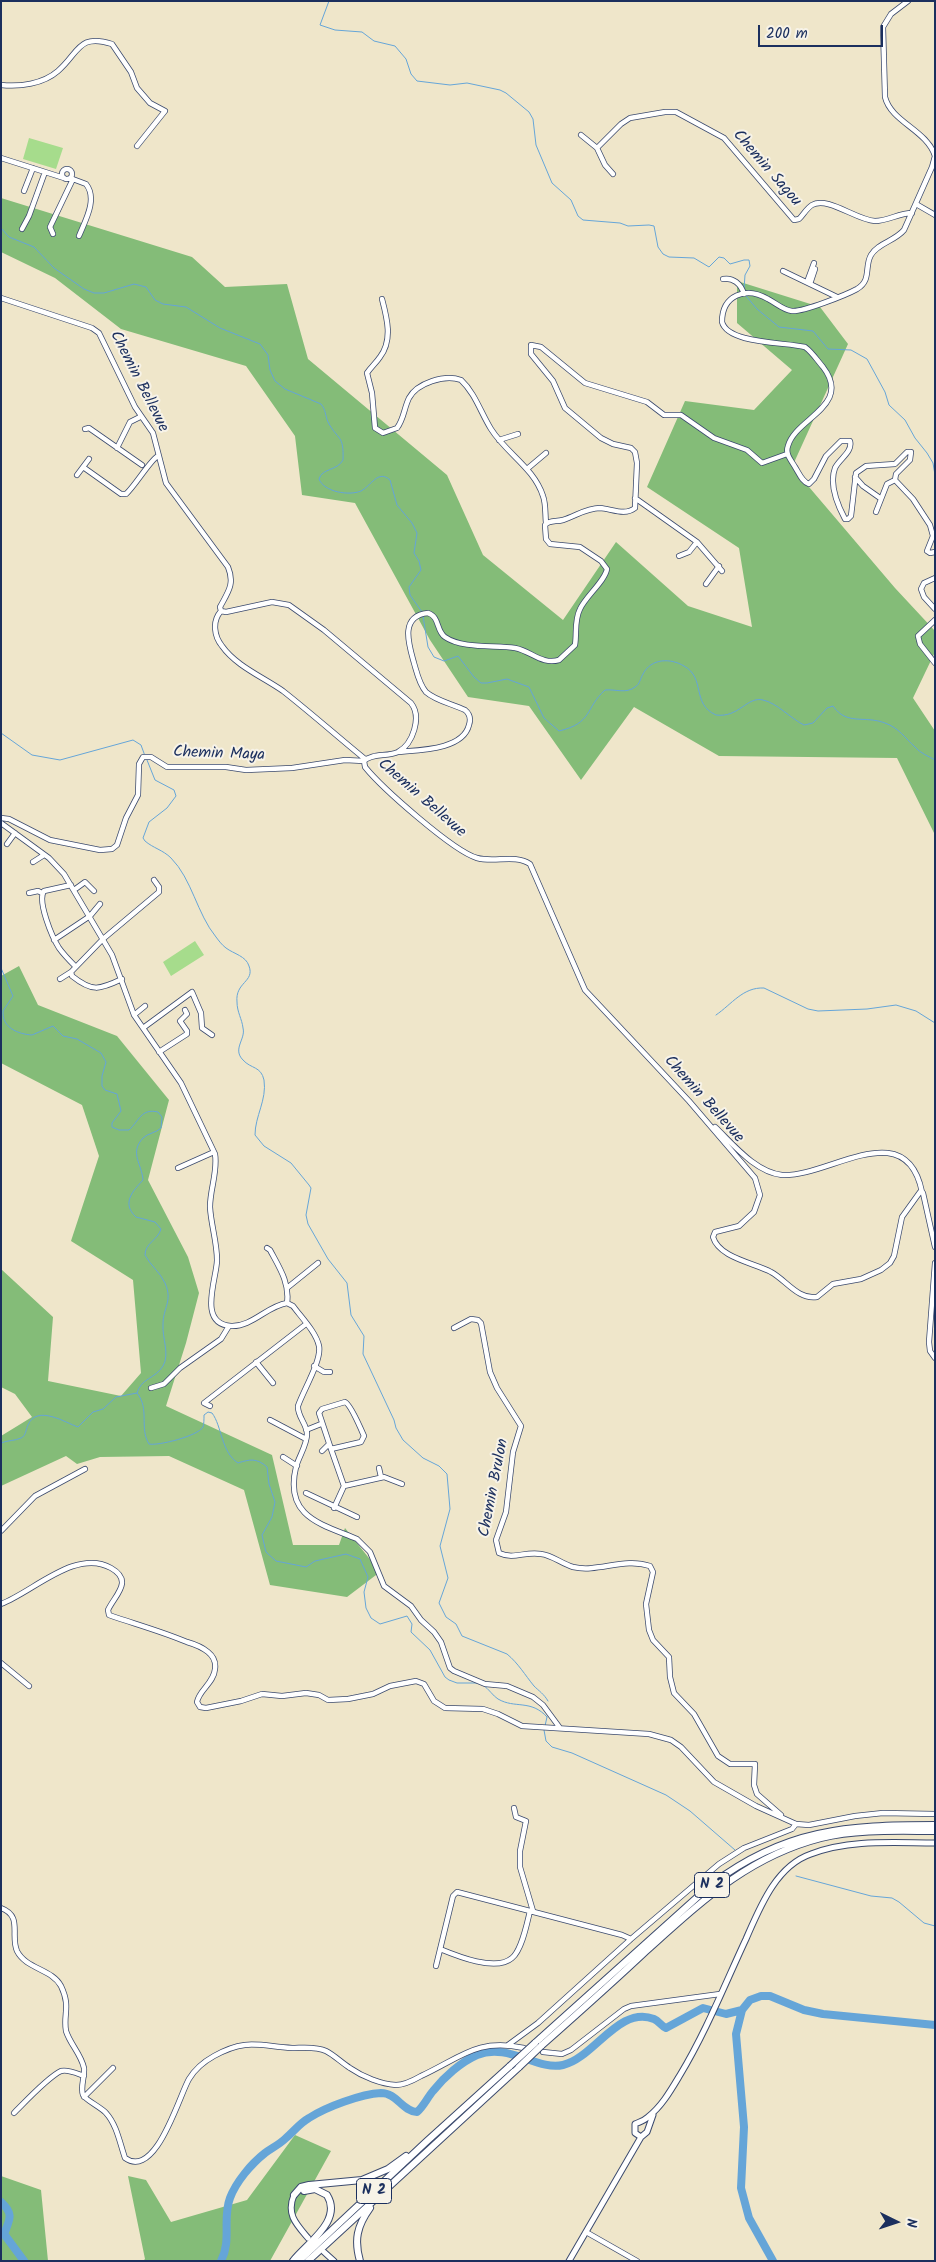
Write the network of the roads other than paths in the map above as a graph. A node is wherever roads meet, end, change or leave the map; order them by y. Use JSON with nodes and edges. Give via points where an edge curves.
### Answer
{"nodes":[{"id":1,"x":908,"y":1,"type":"edge"},
{"id":2,"x":1,"y":85,"type":"edge"},
{"id":3,"x":581,"y":135,"type":"dead end"},
{"id":4,"x":137,"y":146,"type":"dead end"},
{"id":5,"x":597,"y":148,"type":"junction"},
{"id":6,"x":935,"y":156,"type":"edge"},
{"id":7,"x":1,"y":158,"type":"edge"},
{"id":8,"x":33,"y":168,"type":"junction"},
{"id":9,"x":64,"y":170,"type":"junction"},
{"id":10,"x":47,"y":173,"type":"junction"},
{"id":11,"x":613,"y":174,"type":"dead end"},
{"id":12,"x":64,"y":178,"type":"junction"},
{"id":13,"x":72,"y":178,"type":"junction"},
{"id":14,"x":24,"y":191,"type":"dead end"},
{"id":15,"x":916,"y":204,"type":"junction"},
{"id":16,"x":912,"y":213,"type":"junction"},
{"id":17,"x":935,"y":215,"type":"edge"},
{"id":18,"x":22,"y":229,"type":"dead end"},
{"id":19,"x":53,"y":234,"type":"dead end"},
{"id":20,"x":79,"y":236,"type":"dead end"},
{"id":21,"x":814,"y":263,"type":"dead end"},
{"id":22,"x":816,"y":269,"type":"dead end"},
{"id":23,"x":783,"y":271,"type":"dead end"},
{"id":24,"x":723,"y":279,"type":"dead end"},
{"id":25,"x":809,"y":283,"type":"junction"},
{"id":26,"x":744,"y":294,"type":"junction"},
{"id":27,"x":837,"y":297,"type":"junction"},
{"id":28,"x":1,"y":298,"type":"edge"},
{"id":29,"x":382,"y":299,"type":"dead end"},
{"id":30,"x":140,"y":417,"type":"junction"},
{"id":31,"x":85,"y":430,"type":"dead end"},
{"id":32,"x":518,"y":434,"type":"dead end"},
{"id":33,"x":498,"y":440,"type":"junction"},
{"id":34,"x":117,"y":448,"type":"junction"},
{"id":35,"x":546,"y":453,"type":"dead end"},
{"id":36,"x":788,"y":454,"type":"junction"},
{"id":37,"x":158,"y":456,"type":"junction"},
{"id":38,"x":89,"y":459,"type":"dead end"},
{"id":39,"x":142,"y":465,"type":"dead end"},
{"id":40,"x":83,"y":467,"type":"junction"},
{"id":41,"x":527,"y":469,"type":"junction"},
{"id":42,"x":77,"y":476,"type":"dead end"},
{"id":43,"x":855,"y":477,"type":"junction"},
{"id":44,"x":895,"y":480,"type":"junction"},
{"id":45,"x":635,"y":498,"type":"junction"},
{"id":46,"x":880,"y":498,"type":"junction"},
{"id":47,"x":876,"y":512,"type":"dead end"},
{"id":48,"x":662,"y":519,"type":"junction"},
{"id":49,"x":546,"y":523,"type":"junction"},
{"id":50,"x":660,"y":525,"type":"dead end"},
{"id":51,"x":697,"y":542,"type":"junction"},
{"id":52,"x":935,"y":552,"type":"edge"},
{"id":53,"x":679,"y":556,"type":"dead end"},
{"id":54,"x":719,"y":566,"type":"junction"},
{"id":55,"x":722,"y":571,"type":"dead end"},
{"id":56,"x":935,"y":578,"type":"edge"},
{"id":57,"x":706,"y":584,"type":"dead end"},
{"id":58,"x":935,"y":609,"type":"edge"},
{"id":59,"x":220,"y":611,"type":"junction"},
{"id":60,"x":935,"y":620,"type":"edge"},
{"id":61,"x":935,"y":663,"type":"edge"},
{"id":62,"x":397,"y":752,"type":"junction"},
{"id":63,"x":364,"y":760,"type":"junction"},
{"id":64,"x":1,"y":818,"type":"edge"},
{"id":65,"x":1,"y":823,"type":"edge"},
{"id":66,"x":15,"y":833,"type":"junction"},
{"id":67,"x":7,"y":844,"type":"dead end"},
{"id":68,"x":44,"y":855,"type":"junction"},
{"id":69,"x":33,"y":862,"type":"dead end"},
{"id":70,"x":154,"y":880,"type":"dead end"},
{"id":71,"x":72,"y":887,"type":"junction"},
{"id":72,"x":94,"y":891,"type":"dead end"},
{"id":73,"x":28,"y":893,"type":"dead end"},
{"id":74,"x":42,"y":893,"type":"junction"},
{"id":75,"x":100,"y":904,"type":"dead end"},
{"id":76,"x":90,"y":916,"type":"junction"},
{"id":77,"x":103,"y":939,"type":"junction"},
{"id":78,"x":54,"y":940,"type":"junction"},
{"id":79,"x":75,"y":966,"type":"junction"},
{"id":80,"x":71,"y":972,"type":"junction"},
{"id":81,"x":60,"y":979,"type":"dead end"},
{"id":82,"x":122,"y":979,"type":"junction"},
{"id":83,"x":145,"y":1006,"type":"dead end"},
{"id":84,"x":185,"y":1010,"type":"dead end"},
{"id":85,"x":134,"y":1015,"type":"junction"},
{"id":86,"x":143,"y":1028,"type":"junction"},
{"id":87,"x":212,"y":1034,"type":"dead end"},
{"id":88,"x":159,"y":1052,"type":"junction"},
{"id":89,"x":698,"y":1112,"type":"junction"},
{"id":90,"x":214,"y":1152,"type":"junction"},
{"id":91,"x":178,"y":1168,"type":"dead end"},
{"id":92,"x":922,"y":1192,"type":"junction"},
{"id":93,"x":267,"y":1248,"type":"dead end"},
{"id":94,"x":935,"y":1248,"type":"edge"},
{"id":95,"x":318,"y":1263,"type":"dead end"},
{"id":96,"x":935,"y":1263,"type":"edge"},
{"id":97,"x":287,"y":1288,"type":"junction"},
{"id":98,"x":287,"y":1303,"type":"junction"},
{"id":99,"x":930,"y":1319,"type":"junction"},
{"id":100,"x":306,"y":1324,"type":"junction"},
{"id":101,"x":229,"y":1326,"type":"junction"},
{"id":102,"x":454,"y":1328,"type":"dead end"},
{"id":103,"x":935,"y":1328,"type":"edge"},
{"id":104,"x":935,"y":1358,"type":"edge"},
{"id":105,"x":256,"y":1362,"type":"junction"},
{"id":106,"x":314,"y":1366,"type":"junction"},
{"id":107,"x":330,"y":1372,"type":"dead end"},
{"id":108,"x":273,"y":1383,"type":"dead end"},
{"id":109,"x":151,"y":1388,"type":"dead end"},
{"id":110,"x":210,"y":1406,"type":"dead end"},
{"id":111,"x":316,"y":1408,"type":"dead end"},
{"id":112,"x":319,"y":1413,"type":"junction"},
{"id":113,"x":270,"y":1420,"type":"dead end"},
{"id":114,"x":321,"y":1424,"type":"junction"},
{"id":115,"x":306,"y":1430,"type":"junction"},
{"id":116,"x":306,"y":1438,"type":"junction"},
{"id":117,"x":330,"y":1446,"type":"junction"},
{"id":118,"x":322,"y":1451,"type":"dead end"},
{"id":119,"x":283,"y":1457,"type":"dead end"},
{"id":120,"x":296,"y":1466,"type":"junction"},
{"id":121,"x":379,"y":1468,"type":"dead end"},
{"id":122,"x":85,"y":1469,"type":"dead end"},
{"id":123,"x":381,"y":1477,"type":"junction"},
{"id":124,"x":402,"y":1484,"type":"dead end"},
{"id":125,"x":344,"y":1486,"type":"junction"},
{"id":126,"x":306,"y":1493,"type":"dead end"},
{"id":127,"x":334,"y":1508,"type":"junction"},
{"id":128,"x":357,"y":1517,"type":"dead end"},
{"id":129,"x":1,"y":1531,"type":"edge"},
{"id":130,"x":1,"y":1604,"type":"edge"},
{"id":131,"x":1,"y":1663,"type":"edge"},
{"id":132,"x":29,"y":1686,"type":"dead end"},
{"id":133,"x":560,"y":1728,"type":"junction"},
{"id":134,"x":514,"y":1808,"type":"dead end"},
{"id":135,"x":935,"y":1814,"type":"edge"},
{"id":136,"x":782,"y":1816,"type":"junction"},
{"id":137,"x":796,"y":1824,"type":"junction"},
{"id":138,"x":935,"y":1825,"type":"edge"},
{"id":139,"x":935,"y":1831,"type":"edge"},
{"id":140,"x":935,"y":1843,"type":"edge"},
{"id":141,"x":1,"y":1908,"type":"edge"},
{"id":142,"x":531,"y":1911,"type":"junction"},
{"id":143,"x":631,"y":1939,"type":"junction"},
{"id":144,"x":440,"y":1949,"type":"junction"},
{"id":145,"x":436,"y":1966,"type":"dead end"},
{"id":146,"x":720,"y":1994,"type":"junction"},
{"id":147,"x":508,"y":2045,"type":"junction"},
{"id":148,"x":540,"y":2047,"type":"junction"},
{"id":149,"x":524,"y":2048,"type":"dead end"},
{"id":150,"x":113,"y":2068,"type":"dead end"},
{"id":151,"x":84,"y":2076,"type":"junction"},
{"id":152,"x":84,"y":2097,"type":"junction"},
{"id":153,"x":656,"y":2110,"type":"junction"},
{"id":154,"x":14,"y":2114,"type":"dead end"},
{"id":155,"x":640,"y":2122,"type":"junction"},
{"id":156,"x":648,"y":2127,"type":"junction"},
{"id":157,"x":635,"y":2133,"type":"junction"},
{"id":158,"x":641,"y":2137,"type":"junction"},
{"id":159,"x":426,"y":2142,"type":"junction"},
{"id":160,"x":632,"y":2151,"type":"junction"},
{"id":161,"x":396,"y":2179,"type":"junction"},
{"id":162,"x":294,"y":2195,"type":"junction"},
{"id":163,"x":586,"y":2232,"type":"junction"},
{"id":164,"x":308,"y":2238,"type":"dead end"},
{"id":165,"x":324,"y":2252,"type":"dead end"},
{"id":166,"x":293,"y":2261,"type":"edge"},
{"id":167,"x":299,"y":2261,"type":"edge"},
{"id":168,"x":308,"y":2261,"type":"edge"},
{"id":169,"x":334,"y":2261,"type":"edge"},
{"id":170,"x":360,"y":2261,"type":"edge"},
{"id":171,"x":569,"y":2261,"type":"edge"},
{"id":172,"x":637,"y":2261,"type":"edge"}],
"edges":[{"from":1,"to":6,"type":"street","via":[[892,14],[883,27],[885,97],[889,107],[925,140]]},
{"from":2,"to":4,"type":"street","via":[[22,85],[50,76],[88,41],[112,44],[131,72],[137,88],[150,104],[165,111]]},
{"from":3,"to":5,"type":"street"},
{"from":5,"to":11,"type":"street"},
{"from":5,"to":16,"type":"street","name":"Chemin Sagou","via":[[630,118],[676,112],[724,138],[794,220],[799,220],[811,206],[822,203],[870,220]]},
{"from":6,"to":15,"type":"street"},
{"from":7,"to":8,"type":"street"},
{"from":8,"to":10,"type":"street"},
{"from":8,"to":14,"type":"street"},
{"from":9,"to":10,"type":"street"},
{"from":9,"to":12,"type":"street"},
{"from":9,"to":13,"type":"street","via":[[70,170]]},
{"from":10,"to":12,"type":"street"},
{"from":10,"to":18,"type":"street"},
{"from":12,"to":13,"type":"street"},
{"from":13,"to":19,"type":"street","via":[[50,227]]},
{"from":13,"to":20,"type":"street","via":[[89,187],[91,198]]},
{"from":15,"to":16,"type":"street"},
{"from":15,"to":17,"type":"street"},
{"from":16,"to":27,"type":"street","via":[[902,233],[872,253],[863,284]]},
{"from":21,"to":25,"type":"street"},
{"from":22,"to":25,"type":"street"},
{"from":23,"to":25,"type":"street"},
{"from":24,"to":26,"type":"street","via":[[732,279],[742,287]]},
{"from":25,"to":27,"type":"street"},
{"from":26,"to":27,"type":"street","via":[[766,298],[792,311]]},
{"from":26,"to":36,"type":"street","via":[[733,296],[726,303],[722,317],[724,327],[746,339],[804,347],[829,377],[830,392],[825,407],[791,439]]},
{"from":28,"to":30,"type":"street","name":"Chemin Bellevue","via":[[96,330]]},
{"from":29,"to":33,"type":"street","via":[[387,340],[381,357],[367,373],[375,428],[383,433],[393,431],[400,424],[413,393],[431,382],[456,378],[465,384]]},
{"from":30,"to":34,"type":"street","via":[[130,422]]},
{"from":30,"to":37,"type":"street","name":"Chemin Bellevue","via":[[153,433]]},
{"from":31,"to":34,"type":"street","via":[[89,428]]},
{"from":32,"to":33,"type":"street"},
{"from":33,"to":41,"type":"street"},
{"from":34,"to":39,"type":"street"},
{"from":35,"to":41,"type":"street"},
{"from":36,"to":43,"type":"street","via":[[809,484],[826,456],[841,441],[850,441],[849,450],[835,470],[833,480],[845,519],[851,516]]},
{"from":36,"to":45,"type":"street","via":[[762,463],[748,450],[714,438],[681,416],[664,416],[647,402],[622,392],[586,384],[546,351],[531,345],[531,354],[553,381],[565,408],[602,438],[635,452]]},
{"from":37,"to":40,"type":"street","via":[[126,494],[121,494]]},
{"from":37,"to":59,"type":"street","name":"Chemin Bellevue","via":[[166,483],[228,567],[231,587]]},
{"from":38,"to":40,"type":"street"},
{"from":40,"to":42,"type":"street"},
{"from":41,"to":49,"type":"street","via":[[544,498]]},
{"from":43,"to":44,"type":"street","via":[[862,468],[895,464],[911,452],[910,460],[896,474]]},
{"from":43,"to":46,"type":"street"},
{"from":44,"to":46,"type":"street","via":[[887,484]]},
{"from":44,"to":52,"type":"street","via":[[913,499],[930,525],[933,537],[927,551]]},
{"from":45,"to":48,"type":"street"},
{"from":45,"to":49,"type":"street","via":[[635,508],[628,512],[591,509]]},
{"from":46,"to":47,"type":"street"},
{"from":48,"to":50,"type":"street"},
{"from":48,"to":51,"type":"street"},
{"from":49,"to":62,"type":"street","via":[[544,534],[550,544],[580,547],[601,561],[606,569],[579,610],[573,647],[562,659],[550,662],[516,648],[453,641],[442,635],[433,615],[423,614],[412,622],[407,635],[419,678],[428,693],[468,713],[469,727],[460,739],[449,744]]},
{"from":51,"to":53,"type":"street"},
{"from":51,"to":54,"type":"street"},
{"from":54,"to":55,"type":"street"},
{"from":54,"to":57,"type":"street"},
{"from":56,"to":58,"type":"street","via":[[924,583],[921,589]]},
{"from":59,"to":62,"type":"street","name":"Chemin Bellevue","via":[[280,602],[324,630],[414,706],[414,729],[405,746]]},
{"from":59,"to":63,"type":"street","via":[[215,632],[225,650],[284,692]]},
{"from":60,"to":61,"type":"street","via":[[918,636],[920,644]]},
{"from":62,"to":63,"type":"street","name":"Chemin Bellevue"},
{"from":63,"to":64,"type":"street","name":"Chemin Maya","via":[[246,770],[167,767],[145,756],[139,764],[138,795],[112,849],[100,850],[55,841]]},
{"from":63,"to":89,"type":"street","name":"Chemin Bellevue","via":[[375,777],[457,848],[481,859],[519,860],[530,864],[584,990]]},
{"from":65,"to":66,"type":"street"},
{"from":66,"to":67,"type":"street"},
{"from":66,"to":68,"type":"street"},
{"from":68,"to":69,"type":"street"},
{"from":68,"to":71,"type":"street","via":[[58,867]]},
{"from":70,"to":77,"type":"street","via":[[159,892]]},
{"from":71,"to":72,"type":"street","via":[[85,882]]},
{"from":71,"to":74,"type":"street"},
{"from":71,"to":76,"type":"street"},
{"from":73,"to":74,"type":"street"},
{"from":74,"to":78,"type":"street"},
{"from":75,"to":76,"type":"street"},
{"from":76,"to":77,"type":"street"},
{"from":76,"to":78,"type":"street"},
{"from":77,"to":79,"type":"street"},
{"from":77,"to":82,"type":"street"},
{"from":78,"to":79,"type":"street"},
{"from":79,"to":80,"type":"street"},
{"from":80,"to":81,"type":"street"},
{"from":80,"to":82,"type":"street","via":[[91,988]]},
{"from":82,"to":85,"type":"street"},
{"from":83,"to":85,"type":"street"},
{"from":84,"to":88,"type":"street","via":[[187,1014],[180,1021],[187,1034]]},
{"from":85,"to":86,"type":"street"},
{"from":86,"to":87,"type":"street","via":[[192,992],[201,1013],[202,1028]]},
{"from":86,"to":88,"type":"street"},
{"from":88,"to":90,"type":"street","via":[[180,1083]]},
{"from":89,"to":92,"type":"street","via":[[749,1159],[770,1172],[796,1174],[872,1153],[887,1152],[906,1161]]},
{"from":89,"to":92,"type":"street","name":"Chemin Bellevue","via":[[750,1172],[759,1190],[759,1201],[750,1217],[734,1228],[716,1231],[714,1240],[736,1258],[778,1275],[804,1296],[817,1298],[833,1284],[861,1279],[885,1267],[894,1256],[902,1217],[916,1194]]},
{"from":90,"to":91,"type":"street"},
{"from":90,"to":101,"type":"street","via":[[216,1162],[210,1214],[217,1259],[210,1303],[220,1322]]},
{"from":92,"to":94,"type":"street"},
{"from":93,"to":97,"type":"street","via":[[284,1273]]},
{"from":95,"to":97,"type":"street"},
{"from":96,"to":99,"type":"street"},
{"from":97,"to":98,"type":"street"},
{"from":98,"to":100,"type":"street"},
{"from":98,"to":101,"type":"street","via":[[248,1322]]},
{"from":99,"to":103,"type":"street"},
{"from":99,"to":104,"type":"street","via":[[929,1348]]},
{"from":100,"to":105,"type":"street"},
{"from":100,"to":106,"type":"street","via":[[319,1348]]},
{"from":101,"to":109,"type":"street","via":[[221,1339],[180,1368],[164,1384]]},
{"from":102,"to":136,"type":"street","name":"Chemin Brulon","via":[[471,1319],[481,1323],[490,1372],[521,1426],[512,1452],[506,1512],[496,1540],[499,1553],[508,1557],[542,1554],[582,1568],[621,1562],[650,1566],[653,1572],[646,1604],[649,1630],[653,1640],[669,1657],[674,1693],[694,1714],[718,1756],[730,1764],[755,1764],[757,1794]]},
{"from":105,"to":108,"type":"street"},
{"from":105,"to":110,"type":"street","via":[[204,1403]]},
{"from":106,"to":107,"type":"street"},
{"from":106,"to":115,"type":"street","via":[[297,1411]]},
{"from":111,"to":112,"type":"street"},
{"from":112,"to":114,"type":"street"},
{"from":112,"to":117,"type":"street","via":[[322,1409],[347,1403],[363,1433],[361,1442]]},
{"from":113,"to":116,"type":"street"},
{"from":114,"to":115,"type":"street"},
{"from":114,"to":117,"type":"street"},
{"from":115,"to":116,"type":"street"},
{"from":116,"to":120,"type":"street"},
{"from":117,"to":118,"type":"street"},
{"from":117,"to":125,"type":"street"},
{"from":119,"to":120,"type":"street"},
{"from":120,"to":133,"type":"street","via":[[295,1488],[302,1511],[315,1521],[363,1543],[384,1586],[411,1606],[434,1632],[454,1671],[485,1684],[507,1686],[533,1697]]},
{"from":121,"to":123,"type":"street"},
{"from":122,"to":129,"type":"street","via":[[34,1496]]},
{"from":123,"to":124,"type":"street"},
{"from":123,"to":125,"type":"street"},
{"from":125,"to":127,"type":"street"},
{"from":126,"to":127,"type":"street"},
{"from":127,"to":128,"type":"street"},
{"from":130,"to":133,"type":"street","via":[[67,1568],[84,1563],[101,1564],[116,1572],[122,1583],[108,1610],[109,1615],[154,1628],[203,1648],[213,1658],[214,1674],[197,1698],[200,1707],[241,1701],[262,1694],[306,1693],[328,1700],[348,1699],[416,1681],[424,1684],[434,1701],[445,1708],[484,1710],[522,1726]]},
{"from":131,"to":132,"type":"street"},
{"from":133,"to":136,"type":"street","via":[[664,1737],[681,1747],[714,1782],[756,1806]]},
{"from":134,"to":142,"type":"street","via":[[516,1817],[526,1822],[520,1867]]},
{"from":135,"to":137,"type":"street","via":[[883,1813],[809,1825]]},
{"from":136,"to":137,"type":"street"},
{"from":137,"to":143,"type":"street","via":[[792,1829],[744,1848],[720,1864]]},
{"from":138,"to":148,"type":"highway","number":"N 2","via":[[885,1825],[822,1832],[786,1843],[744,1862],[712,1884]]},
{"from":139,"to":148,"type":"highway","number":"N 2","via":[[835,1835],[760,1861],[707,1896]]},
{"from":140,"to":146,"type":"main road","via":[[850,1845],[799,1859],[788,1867],[770,1890]]},
{"from":141,"to":151,"type":"street","via":[[15,1920],[15,1943],[19,1954],[61,1986],[67,2006],[67,2034],[82,2063]]},
{"from":142,"to":143,"type":"street"},
{"from":142,"to":144,"type":"street","via":[[512,1959],[489,1963],[467,1960]]},
{"from":142,"to":144,"type":"street","via":[[454,1893]]},
{"from":143,"to":147,"type":"street","via":[[538,2023]]},
{"from":144,"to":145,"type":"street"},
{"from":146,"to":148,"type":"street","via":[[631,2006],[571,2050],[562,2054]]},
{"from":146,"to":153,"type":"main road","via":[[685,2066]]},
{"from":147,"to":149,"type":"street"},
{"from":147,"to":152,"type":"street","via":[[478,2047],[398,2085],[378,2081],[353,2070],[323,2049],[255,2044],[240,2046],[215,2055],[196,2070],[158,2147],[148,2158],[136,2162],[125,2158],[107,2113]]},
{"from":148,"to":159,"type":"highway","number":"N 2","bridge":true,"via":[[510,2066]]},
{"from":148,"to":161,"type":"highway","number":"N 2","bridge":true},
{"from":150,"to":152,"type":"street"},
{"from":151,"to":152,"type":"street"},
{"from":151,"to":154,"type":"street","via":[[61,2071]]},
{"from":153,"to":155,"type":"main road"},
{"from":153,"to":156,"type":"main road"},
{"from":155,"to":156,"type":"main road"},
{"from":155,"to":157,"type":"main road","via":[[634,2127]]},
{"from":156,"to":158,"type":"main road"},
{"from":157,"to":158,"type":"main road"},
{"from":157,"to":160,"type":"main road"},
{"from":158,"to":160,"type":"main road"},
{"from":159,"to":162,"type":"highway","via":[[375,2176],[309,2185],[301,2187]]},
{"from":159,"to":167,"type":"highway","number":"N 2"},
{"from":160,"to":163,"type":"main road"},
{"from":161,"to":168,"type":"highway","number":"N 2"},
{"from":161,"to":170,"type":"highway","via":[[361,2222],[356,2234]]},
{"from":162,"to":164,"type":"main road","via":[[291,2214]]},
{"from":162,"to":166,"type":"highway","via":[[309,2190],[320,2191],[330,2199],[332,2213],[325,2226]]},
{"from":163,"to":171,"type":"main road"},
{"from":163,"to":172,"type":"street"},
{"from":165,"to":169,"type":"main road"}]}
